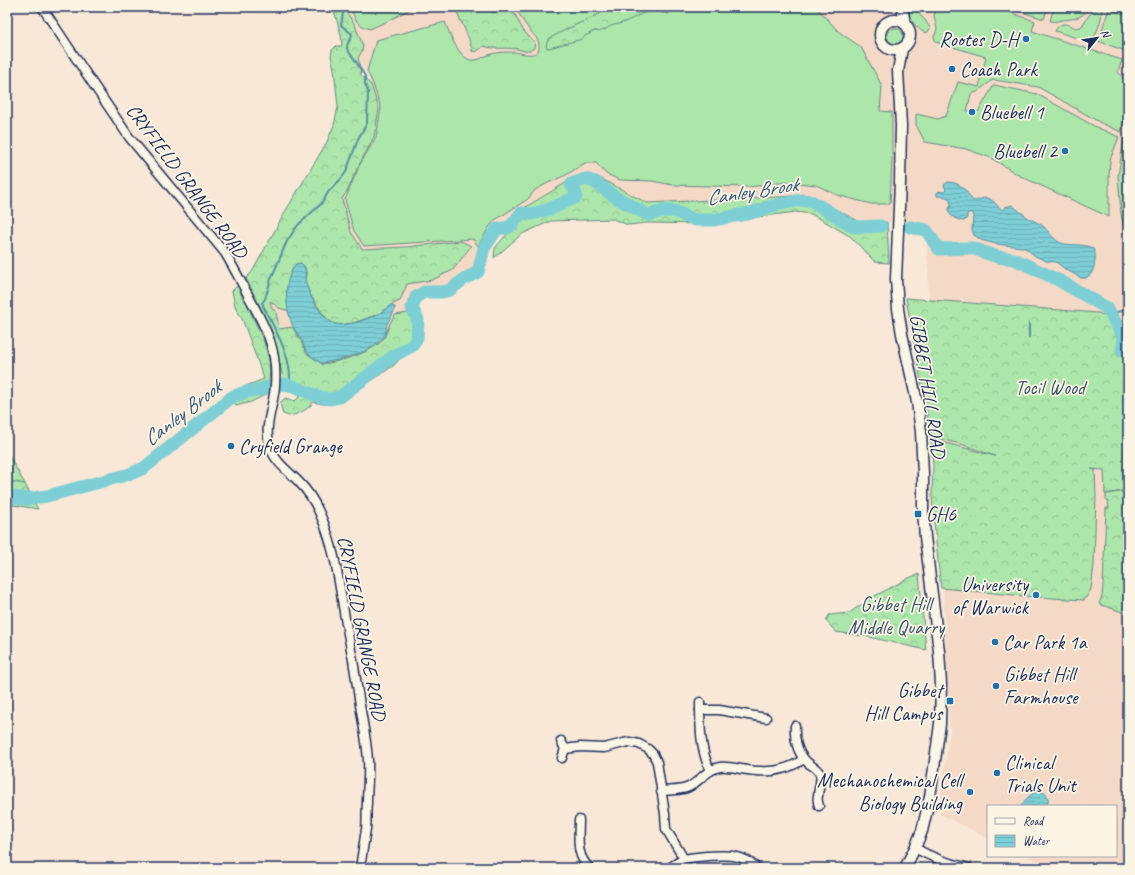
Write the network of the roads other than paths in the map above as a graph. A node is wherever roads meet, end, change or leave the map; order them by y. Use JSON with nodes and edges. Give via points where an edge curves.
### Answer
{"nodes":[{"id":1,"x":42,"y":7,"type":"edge"},
{"id":2,"x":897,"y":7,"type":"edge"},
{"id":3,"x":902,"y":7,"type":"edge"},
{"id":4,"x":889,"y":21,"type":"junction"},
{"id":5,"x":905,"y":24,"type":"junction"},
{"id":6,"x":889,"y":49,"type":"junction"},
{"id":7,"x":902,"y":49,"type":"junction"},
{"id":8,"x":898,"y":71,"type":"junction"},
{"id":9,"x":766,"y":718,"type":"dead end"},
{"id":10,"x":795,"y":726,"type":"dead end"},
{"id":11,"x":561,"y":741,"type":"dead end"},
{"id":12,"x":566,"y":749,"type":"junction"},
{"id":13,"x":562,"y":758,"type":"dead end"},
{"id":14,"x":804,"y":759,"type":"junction"},
{"id":15,"x":710,"y":770,"type":"junction"},
{"id":16,"x":661,"y":791,"type":"junction"},
{"id":17,"x":819,"y":806,"type":"dead end"},
{"id":18,"x":579,"y":820,"type":"dead end"},
{"id":19,"x":915,"y":848,"type":"junction"},
{"id":20,"x":684,"y":859,"type":"junction"},
{"id":21,"x":360,"y":868,"type":"edge"},
{"id":22,"x":590,"y":868,"type":"edge"},
{"id":23,"x":669,"y":868,"type":"edge"},
{"id":24,"x":757,"y":868,"type":"edge"},
{"id":25,"x":905,"y":868,"type":"edge"},
{"id":26,"x":969,"y":868,"type":"edge"}],
"edges":[{"from":1,"to":21,"type":"street","name":"CRYFIELD GRANGE ROAD","via":[[129,137],[229,260],[268,336],[275,358],[276,377],[268,425],[269,444],[279,464],[310,495],[324,522],[336,566],[353,659],[368,759],[366,828]]},
{"from":2,"to":4,"type":"street"},
{"from":3,"to":5,"type":"street"},
{"from":4,"to":5,"type":"street","via":[[898,20]]},
{"from":4,"to":6,"type":"street","via":[[882,27],[880,38]]},
{"from":5,"to":7,"type":"street","via":[[910,31],[910,37]]},
{"from":6,"to":7,"type":"street"},
{"from":6,"to":8,"type":"street","name":"GIBBET HILL ROAD"},
{"from":7,"to":8,"type":"street","name":"GIBBET HILL ROAD"},
{"from":8,"to":19,"type":"street","name":"GIBBET HILL ROAD","via":[[901,125],[896,279],[898,309],[921,432],[925,537],[941,684],[935,769],[923,825]]},
{"from":9,"to":15,"type":"street","via":[[700,706],[704,754]]},
{"from":10,"to":14,"type":"street","via":[[795,737]]},
{"from":11,"to":12,"type":"street"},
{"from":12,"to":13,"type":"street"},
{"from":12,"to":16,"type":"street","via":[[604,748],[624,742],[639,744],[658,762]]},
{"from":14,"to":15,"type":"street","via":[[792,766],[768,772],[724,767]]},
{"from":14,"to":17,"type":"street","via":[[816,768],[820,775]]},
{"from":15,"to":16,"type":"street","via":[[689,787]]},
{"from":16,"to":20,"type":"street","via":[[666,829]]},
{"from":18,"to":22,"type":"street","via":[[580,854]]},
{"from":19,"to":25,"type":"street","name":"GIBBET HILL ROAD"},
{"from":19,"to":26,"type":"street","via":[[946,862]]},
{"from":20,"to":23,"type":"street"},
{"from":20,"to":24,"type":"street","via":[[729,855],[744,858]]}]}
